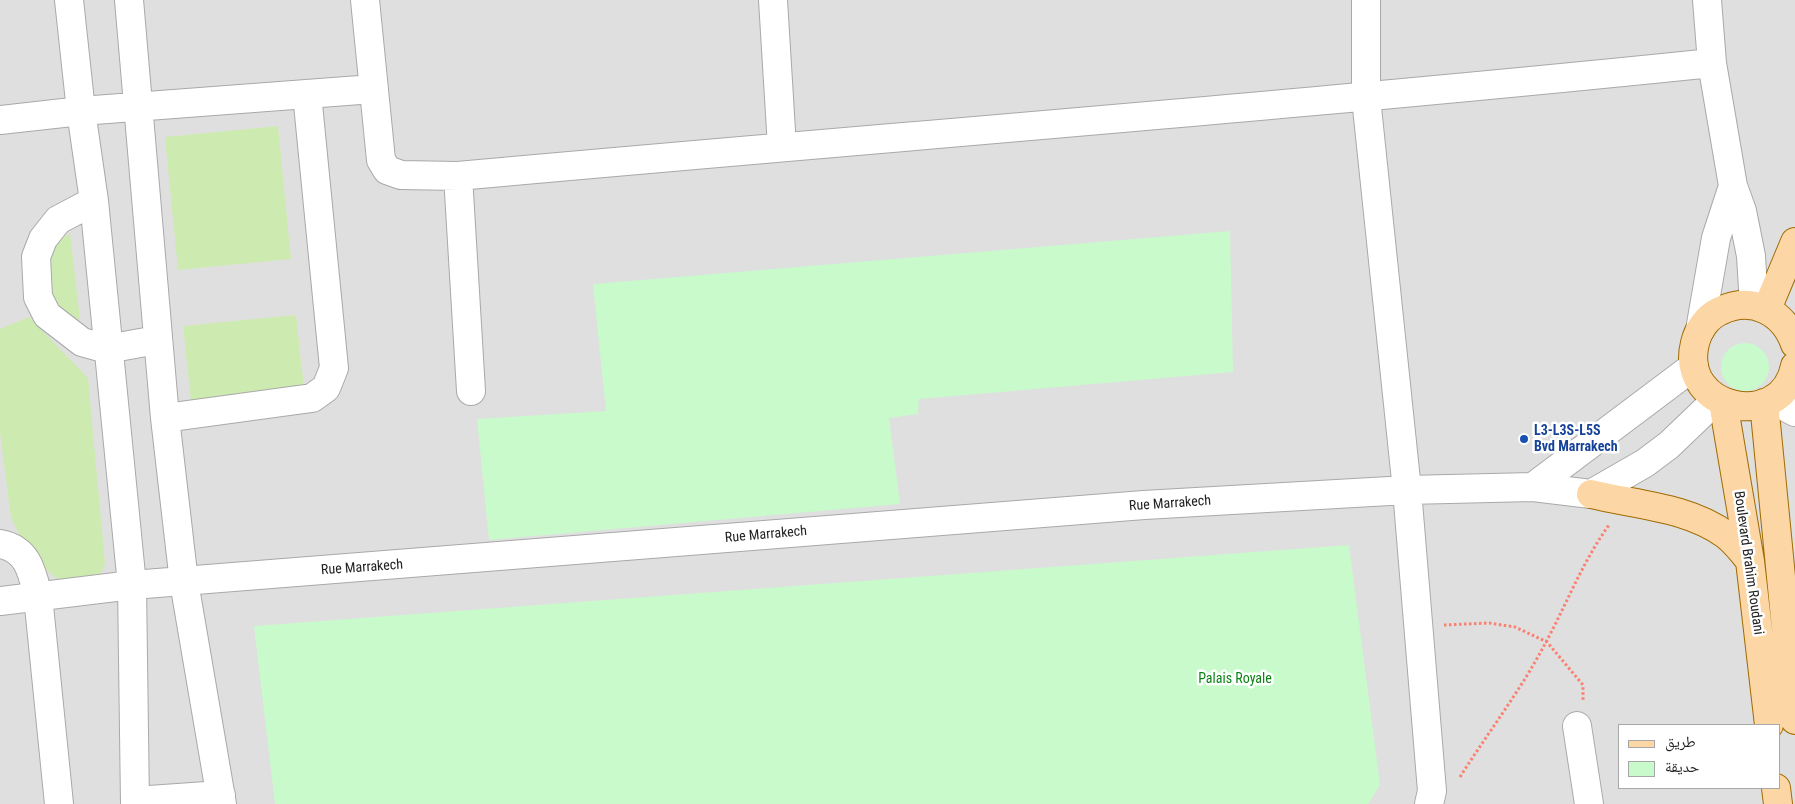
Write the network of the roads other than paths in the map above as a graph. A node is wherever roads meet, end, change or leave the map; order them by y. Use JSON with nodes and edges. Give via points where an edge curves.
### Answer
{"nodes":[{"id":1,"x":69,"y":0,"type":"edge"},
{"id":2,"x":129,"y":0,"type":"edge"},
{"id":3,"x":365,"y":0,"type":"edge"},
{"id":4,"x":773,"y":0,"type":"edge"},
{"id":5,"x":1366,"y":0,"type":"edge"},
{"id":6,"x":1707,"y":0,"type":"edge"},
{"id":7,"x":1712,"y":63,"type":"junction"},
{"id":8,"x":373,"y":89,"type":"junction"},
{"id":9,"x":307,"y":94,"type":"junction"},
{"id":10,"x":1366,"y":98,"type":"junction"},
{"id":11,"x":139,"y":108,"type":"junction"},
{"id":12,"x":81,"y":111,"type":"junction"},
{"id":13,"x":0,"y":120,"type":"edge"},
{"id":14,"x":782,"y":147,"type":"junction"},
{"id":15,"x":458,"y":176,"type":"junction"},
{"id":16,"x":1732,"y":186,"type":"junction"},
{"id":17,"x":94,"y":201,"type":"junction"},
{"id":18,"x":1795,"y":242,"type":"edge"},
{"id":19,"x":1761,"y":307,"type":"junction"},
{"id":20,"x":1700,"y":330,"type":"junction"},
{"id":21,"x":1793,"y":336,"type":"edge"},
{"id":22,"x":157,"y":340,"type":"junction"},
{"id":23,"x":107,"y":349,"type":"junction"},
{"id":24,"x":1694,"y":366,"type":"junction"},
{"id":25,"x":1795,"y":366,"type":"edge"},
{"id":26,"x":471,"y":391,"type":"dead end"},
{"id":27,"x":1720,"y":401,"type":"junction"},
{"id":28,"x":1777,"y":405,"type":"edge"},
{"id":29,"x":165,"y":418,"type":"junction"},
{"id":30,"x":1534,"y":487,"type":"junction"},
{"id":31,"x":1407,"y":490,"type":"junction"},
{"id":32,"x":1591,"y":494,"type":"junction"},
{"id":33,"x":0,"y":544,"type":"edge"},
{"id":34,"x":1750,"y":561,"type":"junction"},
{"id":35,"x":184,"y":582,"type":"junction"},
{"id":36,"x":132,"y":585,"type":"junction"},
{"id":37,"x":38,"y":596,"type":"junction"},
{"id":38,"x":0,"y":601,"type":"edge"},
{"id":39,"x":1795,"y":720,"type":"edge"},
{"id":40,"x":1769,"y":724,"type":"edge"},
{"id":41,"x":1577,"y":726,"type":"road end"},
{"id":42,"x":1776,"y":789,"type":"edge"},
{"id":43,"x":221,"y":800,"type":"edge"},
{"id":44,"x":135,"y":802,"type":"edge"},
{"id":45,"x":59,"y":804,"type":"edge"},
{"id":46,"x":1429,"y":804,"type":"edge"},
{"id":47,"x":1589,"y":804,"type":"edge"},
{"id":48,"x":1778,"y":804,"type":"edge"}],
"edges":[{"from":1,"to":12,"type":"street"},
{"from":2,"to":11,"type":"street"},
{"from":3,"to":8,"type":"street"},
{"from":4,"to":14,"type":"street"},
{"from":5,"to":10,"type":"street"},
{"from":6,"to":7,"type":"street"},
{"from":7,"to":10,"type":"street"},
{"from":7,"to":16,"type":"street"},
{"from":8,"to":9,"type":"street"},
{"from":8,"to":15,"type":"street","via":[[381,160],[387,170],[401,176]]},
{"from":9,"to":11,"type":"street"},
{"from":9,"to":29,"type":"street","via":[[334,368],[326,388],[312,398]]},
{"from":10,"to":14,"type":"street"},
{"from":10,"to":31,"type":"street"},
{"from":11,"to":12,"type":"street"},
{"from":11,"to":22,"type":"street"},
{"from":12,"to":13,"type":"street"},
{"from":12,"to":17,"type":"street"},
{"from":14,"to":15,"type":"street"},
{"from":15,"to":26,"type":"street"},
{"from":16,"to":19,"type":"street","via":[[1742,211]]},
{"from":16,"to":20,"type":"street","via":[[1716,238]]},
{"from":17,"to":23,"type":"street"},
{"from":17,"to":23,"type":"street","via":[[58,220],[43,239],[36,257],[36,275],[38,297],[48,315],[82,342]]},
{"from":18,"to":19,"type":"main road"},
{"from":19,"to":20,"type":"main road","via":[[1741,304],[1723,309],[1707,320]]},
{"from":19,"to":21,"type":"main road","via":[[1780,318]]},
{"from":20,"to":24,"type":"main road","via":[[1694,348]]},
{"from":22,"to":23,"type":"street"},
{"from":22,"to":29,"type":"street"},
{"from":23,"to":36,"type":"street"},
{"from":24,"to":27,"type":"main road","via":[[1707,391]]},
{"from":24,"to":30,"type":"street"},
{"from":25,"to":28,"type":"main road"},
{"from":27,"to":28,"type":"main road","via":[[1744,407]]},
{"from":27,"to":32,"type":"street","via":[[1669,446]]},
{"from":27,"to":34,"type":"main road","name":"Boulevard Brahim Roudani"},
{"from":28,"to":39,"type":"main road","name":"Boulevard Brahim Roudani"},
{"from":29,"to":35,"type":"street"},
{"from":30,"to":31,"type":"street","name":"Rue Marrakech"},
{"from":30,"to":32,"type":"street","name":"Rue Marrakech"},
{"from":31,"to":35,"type":"street","name":"Rue Marrakech","via":[[1144,506]]},
{"from":31,"to":46,"type":"street","via":[[1432,791]]},
{"from":32,"to":34,"type":"main road","via":[[1672,510],[1707,523],[1728,536]]},
{"from":33,"to":37,"type":"street","via":[[21,553],[31,568]]},
{"from":34,"to":40,"type":"main road","name":"Boulevard Brahim Roudani"},
{"from":35,"to":36,"type":"street","name":"Rue Marrakech"},
{"from":35,"to":43,"type":"street"},
{"from":36,"to":37,"type":"street","name":"Rue Marrakech"},
{"from":36,"to":44,"type":"street"},
{"from":37,"to":38,"type":"street","name":"Rue Marrakech"},
{"from":37,"to":45,"type":"street"},
{"from":41,"to":47,"type":"street"},
{"from":42,"to":48,"type":"main road"},
{"from":43,"to":44,"type":"street"}]}
